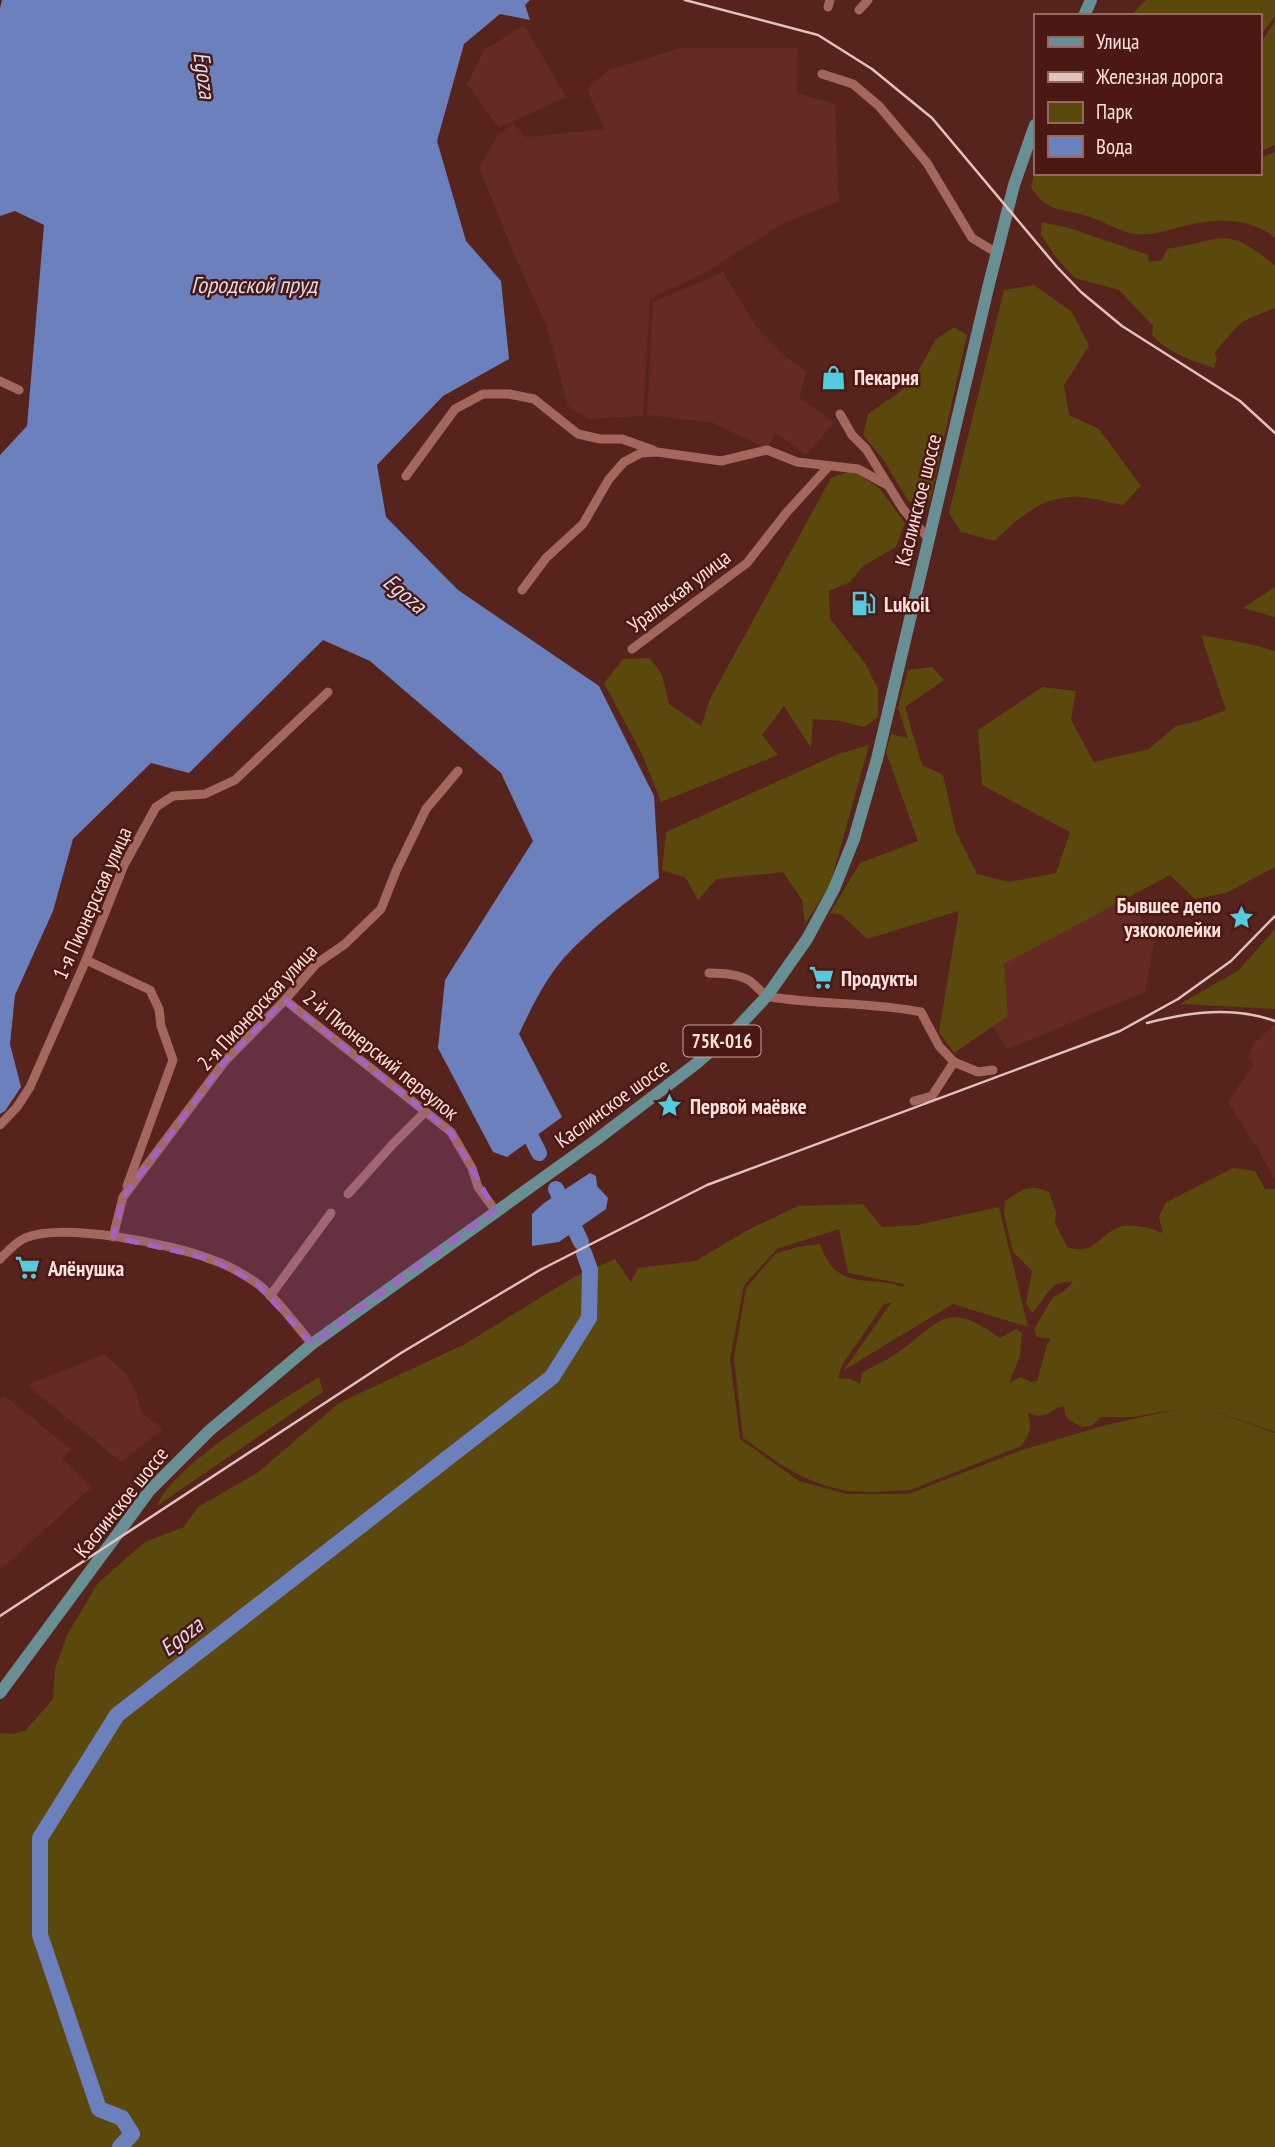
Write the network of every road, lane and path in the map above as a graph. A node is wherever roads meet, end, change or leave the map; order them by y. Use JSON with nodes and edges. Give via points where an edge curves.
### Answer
{"nodes":[{"id":1,"x":868,"y":0,"type":"edge"},
{"id":2,"x":859,"y":10,"type":"dead end"},
{"id":3,"x":822,"y":74,"type":"dead end"},
{"id":4,"x":1034,"y":128,"type":"edge"},
{"id":5,"x":997,"y":253,"type":"junction"},
{"id":6,"x":0,"y":381,"type":"edge"},
{"id":7,"x":19,"y":390,"type":"dead end"},
{"id":8,"x":840,"y":414,"type":"dead end"},
{"id":9,"x":657,"y":452,"type":"junction"},
{"id":10,"x":829,"y":466,"type":"junction"},
{"id":11,"x":406,"y":476,"type":"dead end"},
{"id":12,"x":889,"y":486,"type":"junction"},
{"id":13,"x":928,"y":538,"type":"junction"},
{"id":14,"x":522,"y":590,"type":"dead end"},
{"id":15,"x":632,"y":649,"type":"dead end"},
{"id":16,"x":328,"y":692,"type":"dead end"},
{"id":17,"x":458,"y":771,"type":"dead end"},
{"id":18,"x":86,"y":960,"type":"junction"},
{"id":19,"x":709,"y":973,"type":"dead end"},
{"id":20,"x":767,"y":996,"type":"junction"},
{"id":21,"x":285,"y":1000,"type":"junction"},
{"id":22,"x":954,"y":1062,"type":"junction"},
{"id":23,"x":993,"y":1070,"type":"dead end"},
{"id":24,"x":914,"y":1101,"type":"dead end"},
{"id":25,"x":425,"y":1112,"type":"junction"},
{"id":26,"x":0,"y":1125,"type":"edge"},
{"id":27,"x":348,"y":1194,"type":"dead end"},
{"id":28,"x":123,"y":1198,"type":"junction"},
{"id":29,"x":495,"y":1210,"type":"junction"},
{"id":30,"x":331,"y":1213,"type":"dead end"},
{"id":31,"x":113,"y":1237,"type":"junction"},
{"id":32,"x":1,"y":1254,"type":"edge"},
{"id":33,"x":270,"y":1296,"type":"junction"},
{"id":34,"x":312,"y":1344,"type":"junction"},
{"id":35,"x":0,"y":1693,"type":"edge"}],
"edges":[{"from":1,"to":2,"type":"street"},
{"from":3,"to":5,"type":"street","via":[[853,84],[879,106],[927,163],[972,238]]},
{"from":4,"to":5,"type":"main road","name":"Каслинское шоссе","number":"75К-016"},
{"from":5,"to":13,"type":"main road","name":"Каслинское шоссе","number":"75К-016"},
{"from":6,"to":7,"type":"street"},
{"from":8,"to":12,"type":"street"},
{"from":9,"to":10,"type":"street","via":[[721,461],[768,450]]},
{"from":9,"to":11,"type":"street","via":[[622,439],[578,434],[534,399],[482,394],[455,409]]},
{"from":9,"to":14,"type":"street","via":[[641,453],[624,462],[583,524],[546,558]]},
{"from":10,"to":12,"type":"street","via":[[858,469]]},
{"from":10,"to":15,"type":"street","name":"Уральская улица","via":[[747,563]]},
{"from":12,"to":13,"type":"street"},
{"from":13,"to":20,"type":"main road","name":"Каслинское шоссе","number":"75К-016","via":[[854,839],[807,939]]},
{"from":16,"to":18,"type":"street","name":"1-я Пионерская улица","via":[[235,780],[205,794],[173,796],[156,807],[124,865]]},
{"from":17,"to":21,"type":"street","name":"2-я Пионерская улица","via":[[426,809],[381,909],[316,964]]},
{"from":18,"to":26,"type":"street","name":"1-я Пионерская улица","via":[[30,1087]]},
{"from":18,"to":28,"type":"street","name":"2-я Пионерская улица","via":[[150,990],[173,1060]]},
{"from":19,"to":20,"type":"street","via":[[748,979]]},
{"from":20,"to":22,"type":"street","via":[[921,1012],[939,1046]]},
{"from":20,"to":29,"type":"main road","name":"Каслинское шоссе","number":"75К-016","via":[[729,1036],[665,1089]]},
{"from":21,"to":25,"type":"street","name":"2-й Пионерский переулок"},
{"from":21,"to":28,"type":"street","name":"2-я Пионерская улица","via":[[225,1061]]},
{"from":22,"to":23,"type":"street","via":[[978,1072]]},
{"from":22,"to":24,"type":"street","via":[[932,1096]]},
{"from":25,"to":27,"type":"street"},
{"from":25,"to":29,"type":"street","name":"2-й Пионерский переулок","via":[[451,1132],[478,1187]]},
{"from":28,"to":31,"type":"street","name":"2-я Пионерская улица"},
{"from":29,"to":34,"type":"main road","name":"Каслинское шоссе","number":"75К-016"},
{"from":30,"to":33,"type":"street"},
{"from":31,"to":32,"type":"street","via":[[52,1234],[24,1238]]},
{"from":31,"to":33,"type":"street","via":[[211,1259],[256,1283]]},
{"from":33,"to":34,"type":"street"},
{"from":34,"to":35,"type":"main road","name":"Каслинское шоссе","number":"75К-016","via":[[209,1431],[150,1490]]}]}
